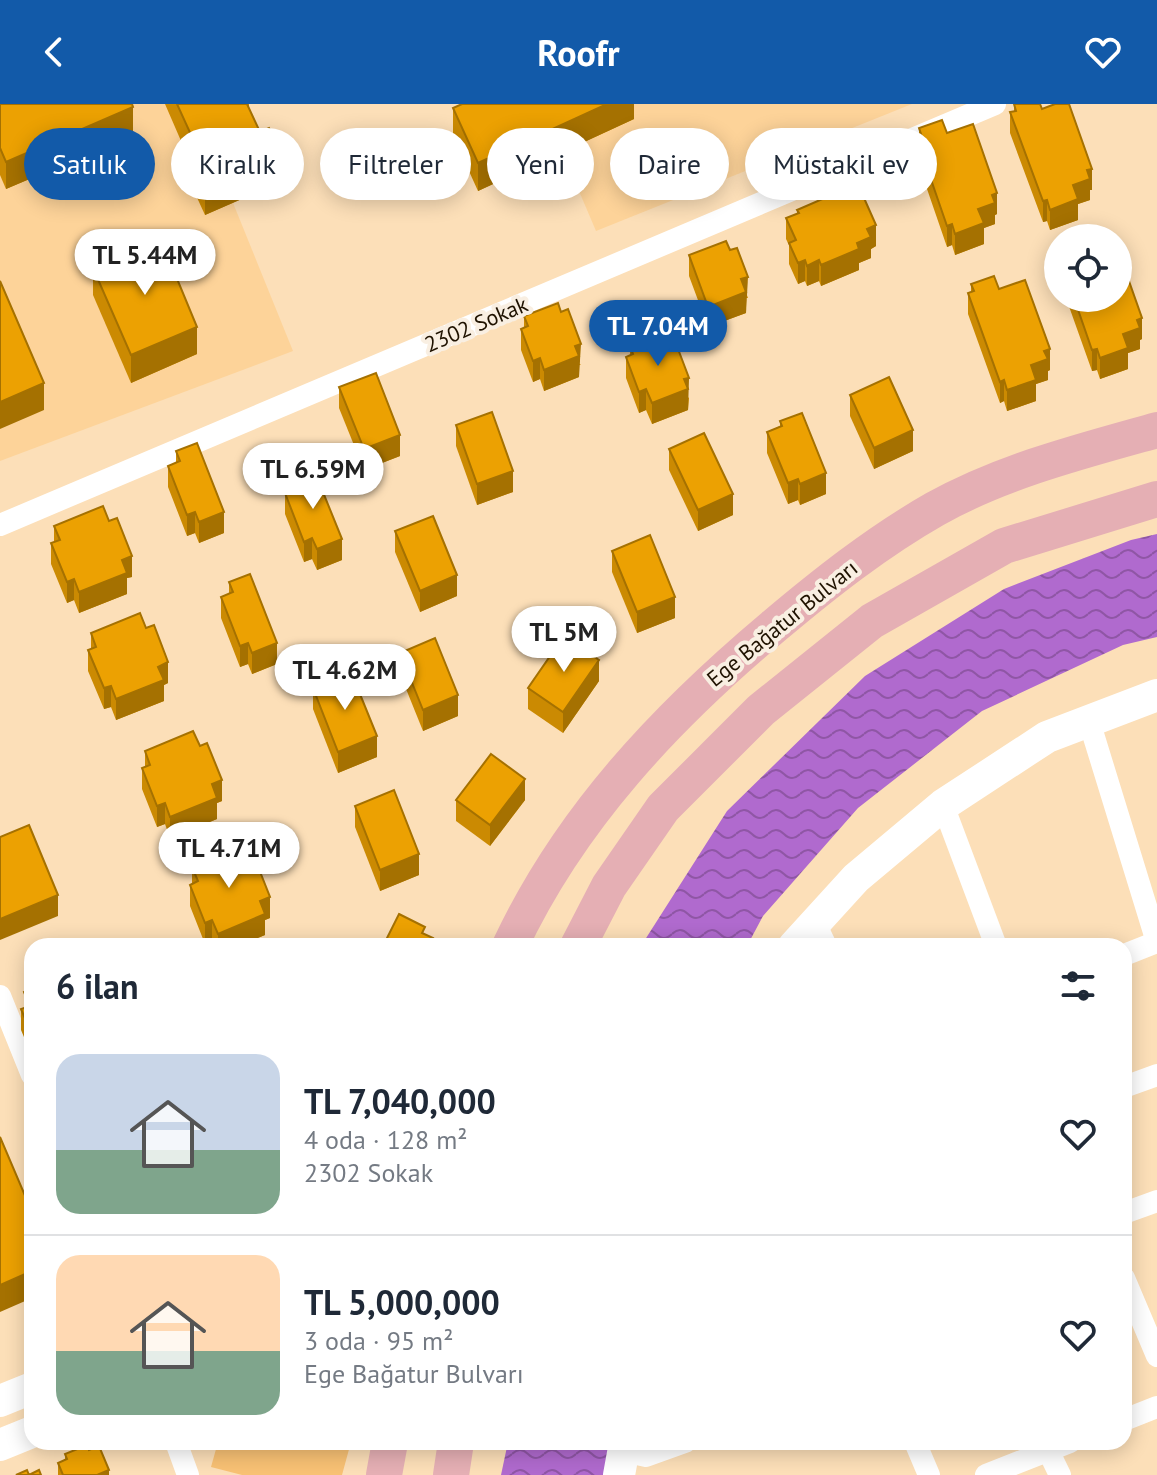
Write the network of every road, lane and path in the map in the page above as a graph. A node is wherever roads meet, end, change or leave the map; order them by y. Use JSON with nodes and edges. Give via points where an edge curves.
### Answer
{"nodes":[{"id":1,"x":995,"y":104,"type":"edge"},
{"id":2,"x":1157,"y":430,"type":"edge"},
{"id":3,"x":1157,"y":499,"type":"edge"},
{"id":4,"x":0,"y":525,"type":"edge"},
{"id":5,"x":1157,"y":695,"type":"edge"},
{"id":6,"x":1089,"y":721,"type":"junction"},
{"id":7,"x":943,"y":805,"type":"junction"},
{"id":8,"x":514,"y":938,"type":"edge"},
{"id":9,"x":582,"y":938,"type":"edge"},
{"id":10,"x":812,"y":938,"type":"edge"},
{"id":11,"x":993,"y":938,"type":"edge"},
{"id":12,"x":1157,"y":942,"type":"edge"},
{"id":13,"x":1132,"y":952,"type":"edge"},
{"id":14,"x":1,"y":1002,"type":"edge"},
{"id":15,"x":24,"y":1056,"type":"edge"},
{"id":16,"x":1157,"y":1075,"type":"edge"},
{"id":17,"x":1132,"y":1084,"type":"edge"},
{"id":18,"x":1157,"y":1201,"type":"edge"},
{"id":19,"x":1132,"y":1210,"type":"edge"},
{"id":20,"x":1132,"y":1316,"type":"edge"},
{"id":21,"x":1157,"y":1356,"type":"edge"},
{"id":22,"x":24,"y":1391,"type":"edge"},
{"id":23,"x":0,"y":1401,"type":"edge"},
{"id":24,"x":1157,"y":1407,"type":"edge"},
{"id":25,"x":1132,"y":1417,"type":"edge"},
{"id":26,"x":24,"y":1435,"type":"edge"},
{"id":27,"x":0,"y":1445,"type":"edge"},
{"id":28,"x":179,"y":1450,"type":"edge"},
{"id":29,"x":389,"y":1450,"type":"edge"},
{"id":30,"x":455,"y":1450,"type":"edge"},
{"id":31,"x":663,"y":1450,"type":"edge"},
{"id":32,"x":918,"y":1450,"type":"edge"},
{"id":33,"x":1038,"y":1450,"type":"edge"},
{"id":34,"x":1048,"y":1450,"type":"edge"},
{"id":35,"x":622,"y":1456,"type":"edge"},
{"id":36,"x":188,"y":1475,"type":"edge"},
{"id":37,"x":384,"y":1475,"type":"edge"},
{"id":38,"x":451,"y":1475,"type":"edge"},
{"id":39,"x":929,"y":1475,"type":"edge"},
{"id":40,"x":986,"y":1475,"type":"edge"},
{"id":41,"x":1060,"y":1475,"type":"edge"}],
"edges":[{"from":1,"to":4,"type":"street","name":"2302 Sokak"},
{"from":2,"to":8,"type":"main road","name":"Ege Bağatur Bulvarı","via":[[1049,460],[936,508],[828,581],[706,683],[610,784],[532,899]]},
{"from":3,"to":9,"type":"main road","via":[[1004,546],[872,621],[761,710],[663,808],[609,886]]},
{"from":5,"to":6,"type":"street"},
{"from":6,"to":7,"type":"street","via":[[1047,737]]},
{"from":6,"to":12,"type":"street"},
{"from":7,"to":10,"type":"street","via":[[856,878]]},
{"from":7,"to":11,"type":"street"},
{"from":12,"to":13,"type":"street"},
{"from":14,"to":15,"type":"street"},
{"from":16,"to":17,"type":"street"},
{"from":18,"to":19,"type":"street"},
{"from":20,"to":21,"type":"street"},
{"from":22,"to":23,"type":"street"},
{"from":24,"to":25,"type":"street"},
{"from":26,"to":27,"type":"street"},
{"from":28,"to":36,"type":"street"},
{"from":29,"to":37,"type":"main road"},
{"from":30,"to":38,"type":"main road"},
{"from":31,"to":35,"type":"street"},
{"from":32,"to":39,"type":"street"},
{"from":33,"to":40,"type":"street"},
{"from":34,"to":41,"type":"street"}]}
